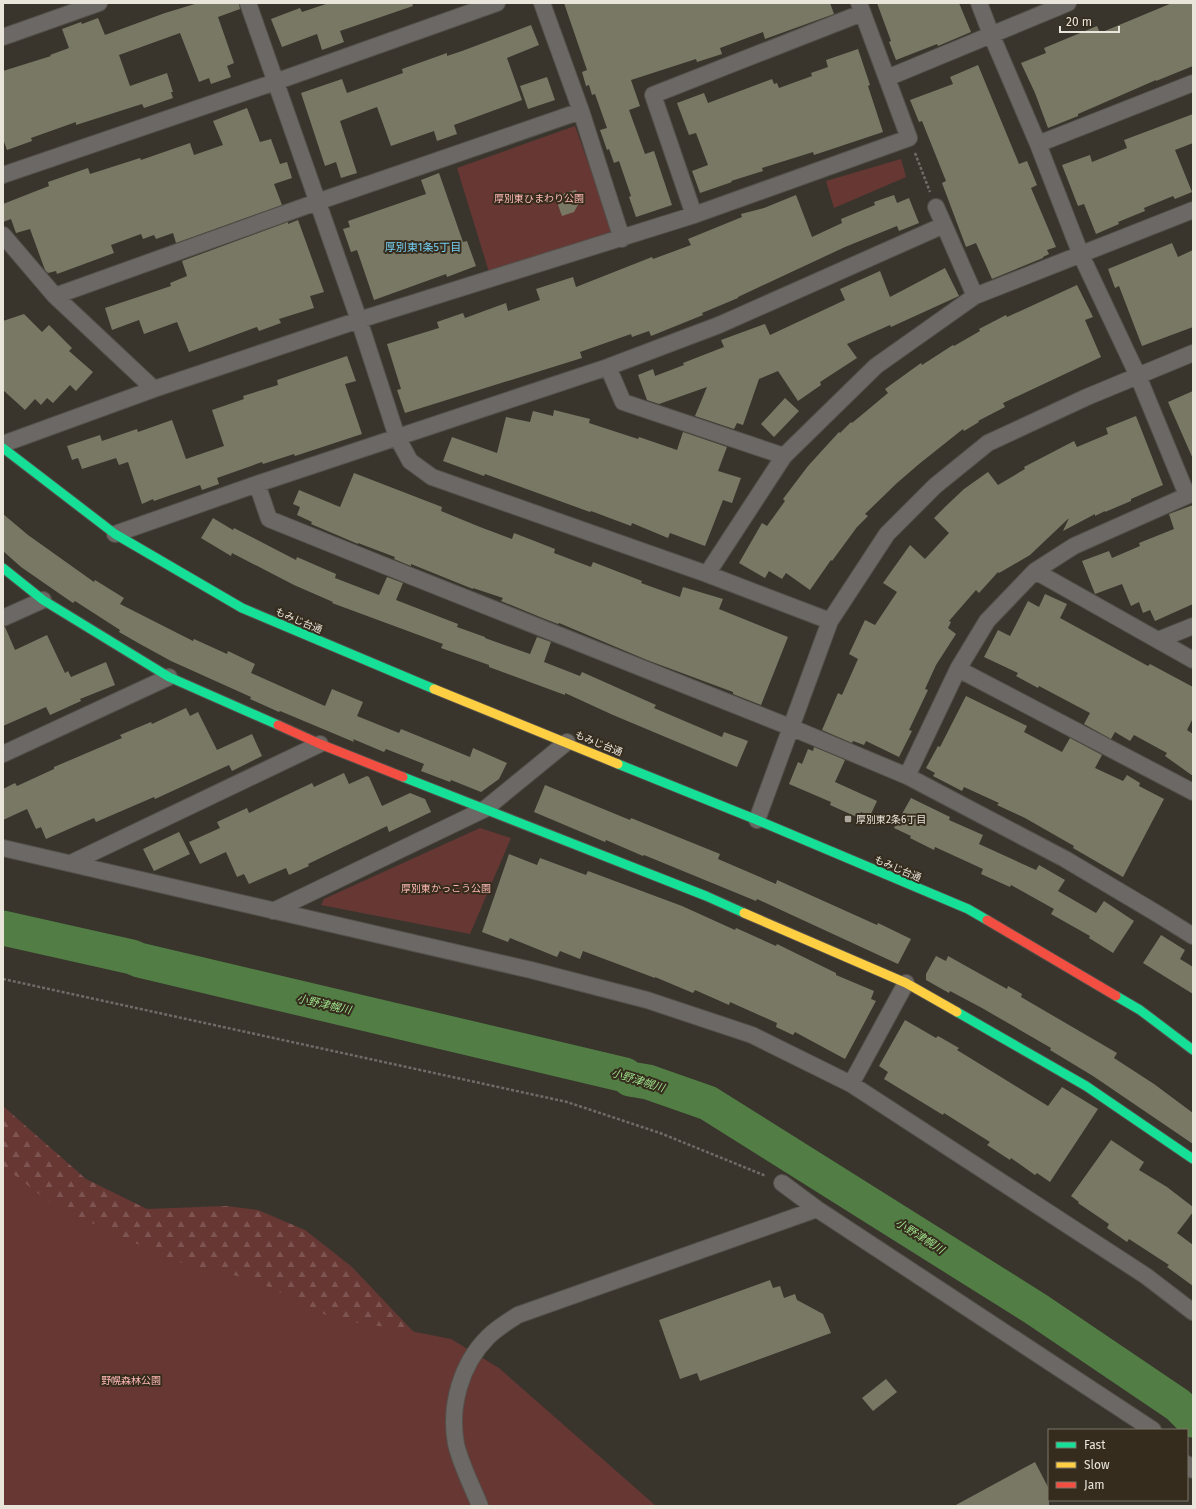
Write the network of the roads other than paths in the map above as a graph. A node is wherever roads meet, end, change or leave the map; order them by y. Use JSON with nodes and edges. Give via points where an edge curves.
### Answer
{"nodes":[{"id":1,"x":99,"y":3,"type":"edge"},
{"id":2,"x":248,"y":3,"type":"edge"},
{"id":3,"x":497,"y":3,"type":"edge"},
{"id":4,"x":542,"y":3,"type":"edge"},
{"id":5,"x":979,"y":3,"type":"edge"},
{"id":6,"x":1068,"y":3,"type":"edge"},
{"id":7,"x":860,"y":8,"type":"edge"},
{"id":8,"x":991,"y":34,"type":"junction"},
{"id":9,"x":3,"y":37,"type":"edge"},
{"id":10,"x":887,"y":78,"type":"junction"},
{"id":11,"x":275,"y":82,"type":"junction"},
{"id":12,"x":1193,"y":83,"type":"edge"},
{"id":13,"x":581,"y":111,"type":"junction"},
{"id":14,"x":1038,"y":144,"type":"junction"},
{"id":15,"x":3,"y":175,"type":"edge"},
{"id":16,"x":317,"y":202,"type":"junction"},
{"id":17,"x":936,"y":208,"type":"road end"},
{"id":18,"x":1193,"y":210,"type":"edge"},
{"id":19,"x":694,"y":215,"type":"junction"},
{"id":20,"x":944,"y":225,"type":"junction"},
{"id":21,"x":3,"y":235,"type":"edge"},
{"id":22,"x":622,"y":239,"type":"junction"},
{"id":23,"x":1081,"y":255,"type":"junction"},
{"id":24,"x":55,"y":296,"type":"junction"},
{"id":25,"x":975,"y":296,"type":"junction"},
{"id":26,"x":359,"y":320,"type":"junction"},
{"id":27,"x":1193,"y":353,"type":"edge"},
{"id":28,"x":608,"y":367,"type":"junction"},
{"id":29,"x":1138,"y":376,"type":"junction"},
{"id":30,"x":154,"y":389,"type":"junction"},
{"id":31,"x":397,"y":437,"type":"junction"},
{"id":32,"x":3,"y":444,"type":"edge"},
{"id":33,"x":3,"y":448,"type":"edge"},
{"id":34,"x":784,"y":456,"type":"junction"},
{"id":35,"x":257,"y":484,"type":"junction"},
{"id":36,"x":1190,"y":494,"type":"edge"},
{"id":37,"x":115,"y":534,"type":"junction"},
{"id":38,"x":3,"y":568,"type":"edge"},
{"id":39,"x":1035,"y":571,"type":"junction"},
{"id":40,"x":708,"y":574,"type":"junction"},
{"id":41,"x":43,"y":600,"type":"junction"},
{"id":42,"x":3,"y":618,"type":"edge"},
{"id":43,"x":830,"y":621,"type":"junction"},
{"id":44,"x":1193,"y":626,"type":"edge"},
{"id":45,"x":1158,"y":640,"type":"junction"},
{"id":46,"x":1193,"y":660,"type":"edge"},
{"id":47,"x":958,"y":669,"type":"junction"},
{"id":48,"x":169,"y":677,"type":"junction"},
{"id":49,"x":790,"y":727,"type":"junction"},
{"id":50,"x":567,"y":742,"type":"junction"},
{"id":51,"x":320,"y":744,"type":"junction"},
{"id":52,"x":3,"y":754,"type":"edge"},
{"id":53,"x":907,"y":776,"type":"junction"},
{"id":54,"x":1193,"y":792,"type":"edge"},
{"id":55,"x":485,"y":809,"type":"junction"},
{"id":56,"x":757,"y":820,"type":"junction"},
{"id":57,"x":3,"y":848,"type":"edge"},
{"id":58,"x":71,"y":863,"type":"junction"},
{"id":59,"x":273,"y":910,"type":"junction"},
{"id":60,"x":1193,"y":936,"type":"edge"},
{"id":61,"x":906,"y":983,"type":"junction"},
{"id":62,"x":1193,"y":1050,"type":"edge"},
{"id":63,"x":851,"y":1084,"type":"junction"},
{"id":64,"x":1193,"y":1159,"type":"edge"},
{"id":65,"x":782,"y":1183,"type":"road end"},
{"id":66,"x":817,"y":1209,"type":"junction"},
{"id":67,"x":1193,"y":1312,"type":"edge"},
{"id":68,"x":1151,"y":1429,"type":"edge"},
{"id":69,"x":480,"y":1506,"type":"edge"}],
"edges":[{"from":1,"to":9,"type":"street"},
{"from":2,"to":11,"type":"street"},
{"from":3,"to":11,"type":"street"},
{"from":4,"to":13,"type":"street"},
{"from":5,"to":8,"type":"street"},
{"from":6,"to":8,"type":"street"},
{"from":7,"to":10,"type":"street"},
{"from":7,"to":19,"type":"street","via":[[653,94]]},
{"from":8,"to":10,"type":"street"},
{"from":8,"to":14,"type":"street"},
{"from":10,"to":19,"type":"street","via":[[909,138]]},
{"from":11,"to":15,"type":"street"},
{"from":11,"to":16,"type":"street"},
{"from":12,"to":14,"type":"street"},
{"from":13,"to":16,"type":"street"},
{"from":13,"to":22,"type":"street"},
{"from":14,"to":23,"type":"street"},
{"from":16,"to":24,"type":"street"},
{"from":16,"to":26,"type":"street"},
{"from":17,"to":20,"type":"street"},
{"from":18,"to":23,"type":"street"},
{"from":19,"to":22,"type":"street"},
{"from":20,"to":25,"type":"street"},
{"from":20,"to":28,"type":"street","via":[[719,325]]},
{"from":21,"to":24,"type":"street"},
{"from":22,"to":26,"type":"street"},
{"from":23,"to":25,"type":"street"},
{"from":23,"to":29,"type":"street"},
{"from":24,"to":30,"type":"street"},
{"from":25,"to":34,"type":"street","via":[[876,366]]},
{"from":26,"to":30,"type":"street"},
{"from":26,"to":31,"type":"street"},
{"from":27,"to":29,"type":"street"},
{"from":28,"to":31,"type":"street"},
{"from":28,"to":34,"type":"street","via":[[623,402]]},
{"from":29,"to":36,"type":"street"},
{"from":29,"to":43,"type":"street","via":[[1087,397],[982,448],[935,486],[887,534]]},
{"from":30,"to":32,"type":"street"},
{"from":31,"to":35,"type":"street"},
{"from":31,"to":40,"type":"street","via":[[410,461],[432,477]]},
{"from":33,"to":37,"type":"street","name":"もみじ台通"},
{"from":34,"to":40,"type":"street"},
{"from":35,"to":37,"type":"street"},
{"from":35,"to":49,"type":"street","via":[[269,519]]},
{"from":36,"to":39,"type":"street","via":[[1074,546]]},
{"from":37,"to":50,"type":"street","name":"もみじ台通","via":[[242,608]]},
{"from":38,"to":41,"type":"street"},
{"from":39,"to":45,"type":"street"},
{"from":39,"to":47,"type":"street","via":[[987,621]]},
{"from":40,"to":43,"type":"street"},
{"from":41,"to":42,"type":"street"},
{"from":41,"to":48,"type":"street"},
{"from":43,"to":49,"type":"street"},
{"from":44,"to":45,"type":"street"},
{"from":45,"to":46,"type":"street"},
{"from":47,"to":53,"type":"street"},
{"from":47,"to":54,"type":"street"},
{"from":48,"to":51,"type":"street"},
{"from":48,"to":52,"type":"street"},
{"from":49,"to":53,"type":"street"},
{"from":49,"to":56,"type":"street"},
{"from":50,"to":55,"type":"street"},
{"from":50,"to":56,"type":"street","name":"もみじ台通"},
{"from":51,"to":55,"type":"street"},
{"from":51,"to":58,"type":"street"},
{"from":53,"to":60,"type":"street","via":[[1065,859]]},
{"from":55,"to":59,"type":"street"},
{"from":55,"to":61,"type":"street","via":[[706,896]]},
{"from":56,"to":62,"type":"street","name":"もみじ台通","via":[[968,909],[1140,1010]]},
{"from":57,"to":58,"type":"street"},
{"from":58,"to":59,"type":"street"},
{"from":59,"to":63,"type":"street","via":[[531,970],[647,1000],[752,1036]]},
{"from":61,"to":63,"type":"street"},
{"from":61,"to":64,"type":"street","via":[[1086,1086]]},
{"from":63,"to":67,"type":"street","via":[[1146,1276]]},
{"from":65,"to":66,"type":"street"},
{"from":66,"to":68,"type":"street"},
{"from":66,"to":69,"type":"street","via":[[518,1315],[501,1325],[475,1353],[459,1387],[455,1406],[456,1444]]}]}
